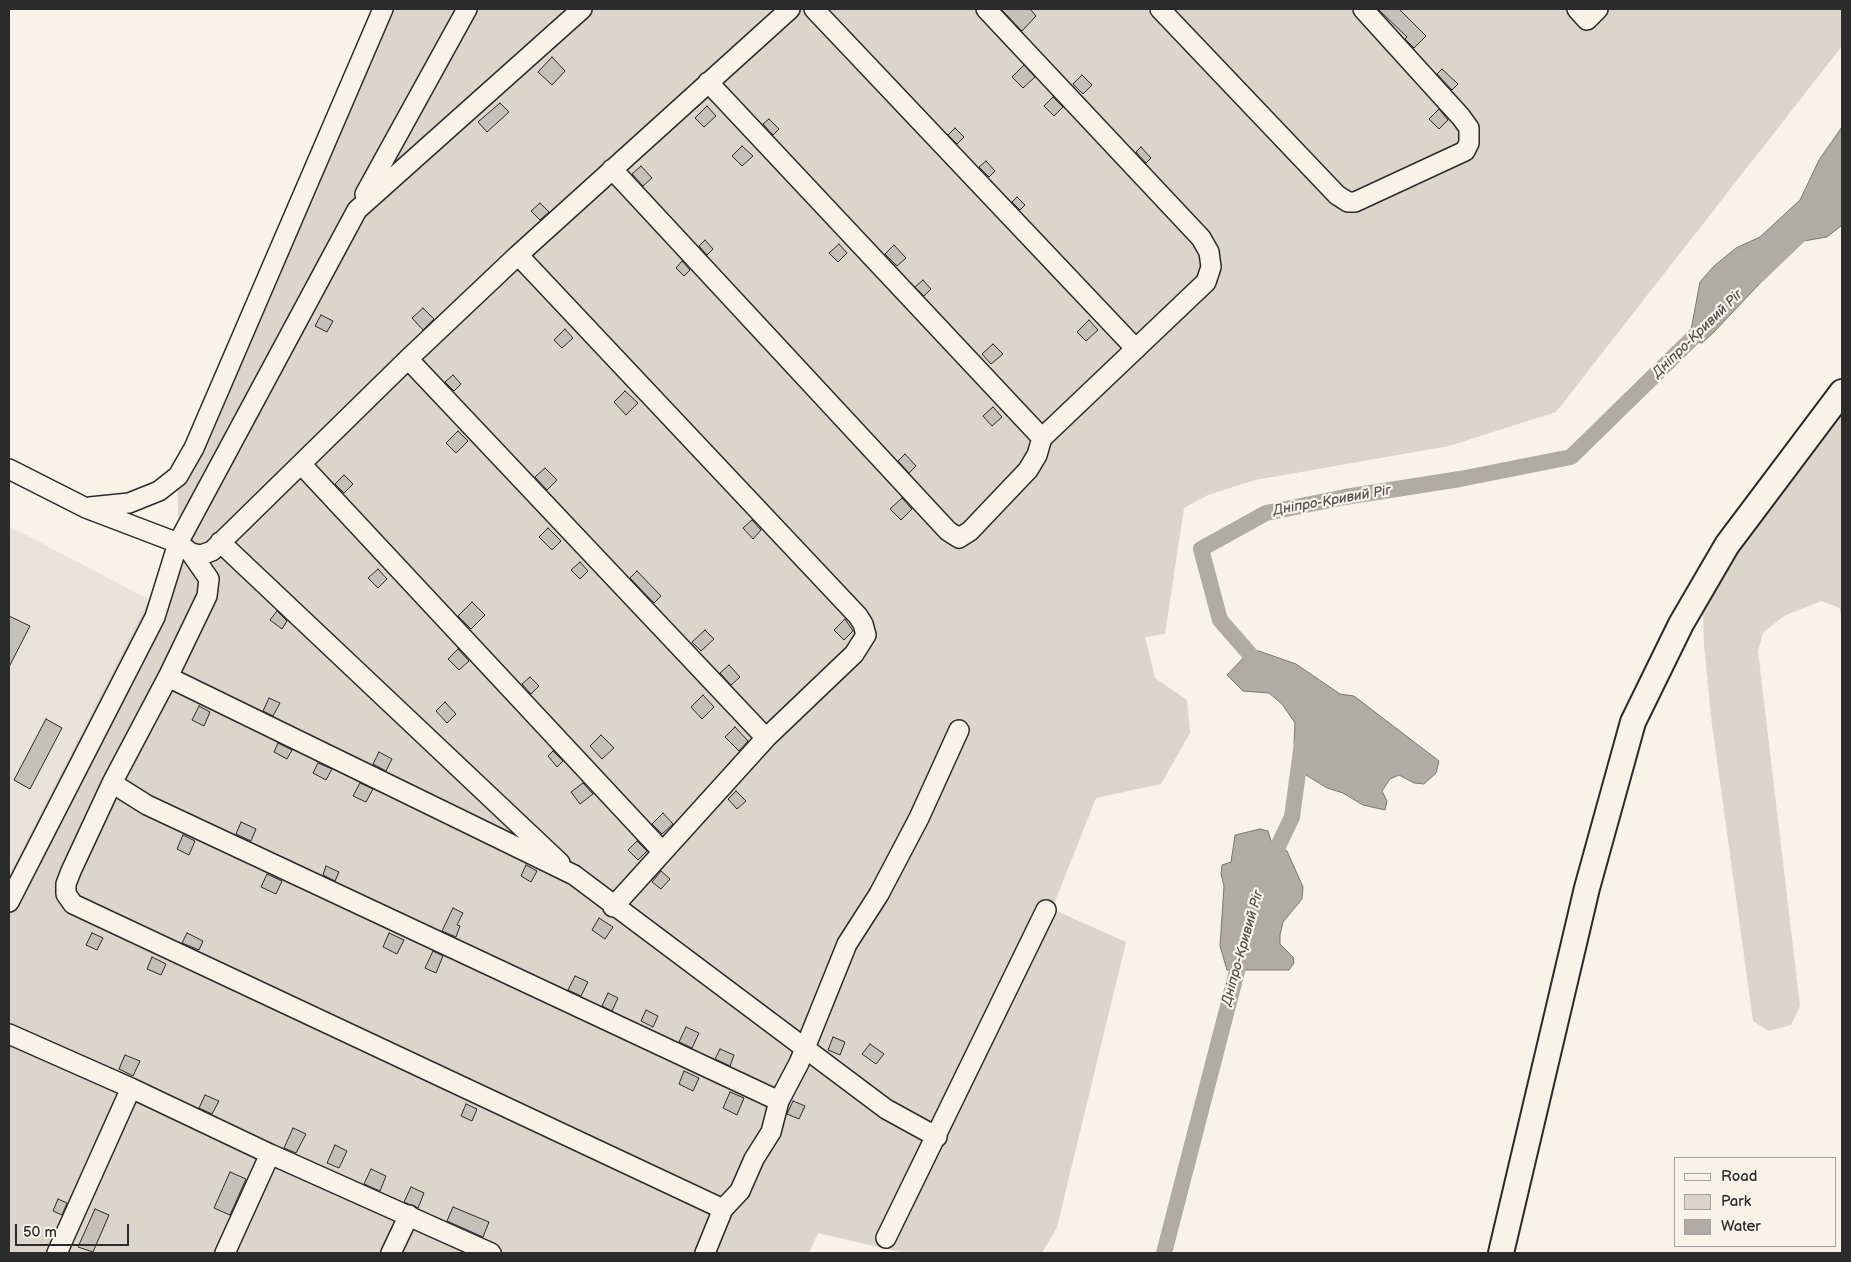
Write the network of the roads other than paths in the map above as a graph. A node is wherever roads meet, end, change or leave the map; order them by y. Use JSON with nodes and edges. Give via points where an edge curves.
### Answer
{"nodes":[{"id":1,"x":383,"y":9,"type":"edge"},
{"id":2,"x":467,"y":9,"type":"edge"},
{"id":3,"x":582,"y":9,"type":"edge"},
{"id":4,"x":790,"y":9,"type":"edge"},
{"id":5,"x":814,"y":9,"type":"edge"},
{"id":6,"x":986,"y":9,"type":"edge"},
{"id":7,"x":1160,"y":9,"type":"edge"},
{"id":8,"x":1363,"y":9,"type":"edge"},
{"id":9,"x":1576,"y":9,"type":"edge"},
{"id":10,"x":1598,"y":9,"type":"edge"},
{"id":11,"x":708,"y":82,"type":"junction"},
{"id":12,"x":612,"y":169,"type":"junction"},
{"id":13,"x":356,"y":210,"type":"junction"},
{"id":14,"x":518,"y":255,"type":"junction"},
{"id":15,"x":1136,"y":348,"type":"junction"},
{"id":16,"x":408,"y":359,"type":"junction"},
{"id":17,"x":1842,"y":392,"type":"edge"},
{"id":18,"x":1042,"y":438,"type":"junction"},
{"id":19,"x":301,"y":464,"type":"junction"},
{"id":20,"x":9,"y":469,"type":"edge"},
{"id":21,"x":86,"y":508,"type":"junction"},
{"id":22,"x":220,"y":542,"type":"junction"},
{"id":23,"x":185,"y":548,"type":"junction"},
{"id":24,"x":168,"y":677,"type":"junction"},
{"id":25,"x":959,"y":730,"type":"dead end"},
{"id":26,"x":766,"y":738,"type":"junction"},
{"id":27,"x":112,"y":782,"type":"junction"},
{"id":28,"x":662,"y":851,"type":"junction"},
{"id":29,"x":574,"y":875,"type":"junction"},
{"id":30,"x":9,"y":902,"type":"edge"},
{"id":31,"x":614,"y":907,"type":"junction"},
{"id":32,"x":1046,"y":910,"type":"dead end"},
{"id":33,"x":9,"y":1034,"type":"edge"},
{"id":34,"x":805,"y":1050,"type":"junction"},
{"id":35,"x":132,"y":1088,"type":"junction"},
{"id":36,"x":779,"y":1101,"type":"junction"},
{"id":37,"x":937,"y":1137,"type":"junction"},
{"id":38,"x":270,"y":1154,"type":"junction"},
{"id":39,"x":723,"y":1209,"type":"junction"},
{"id":40,"x":409,"y":1215,"type":"junction"},
{"id":41,"x":886,"y":1238,"type":"dead end"},
{"id":42,"x":57,"y":1253,"type":"edge"},
{"id":43,"x":225,"y":1253,"type":"edge"},
{"id":44,"x":391,"y":1253,"type":"edge"},
{"id":45,"x":491,"y":1253,"type":"edge"},
{"id":46,"x":705,"y":1253,"type":"edge"},
{"id":47,"x":1501,"y":1253,"type":"edge"}],
"edges":[{"from":1,"to":21,"type":"street","via":[[194,448],[178,476],[159,491],[129,503]]},
{"from":2,"to":13,"type":"street"},
{"from":3,"to":13,"type":"street"},
{"from":4,"to":11,"type":"street"},
{"from":5,"to":15,"type":"street"},
{"from":6,"to":15,"type":"street","via":[[1202,238],[1209,252],[1211,267],[1206,282]]},
{"from":7,"to":8,"type":"street","via":[[1337,195],[1348,202],[1355,202],[1465,151],[1469,142],[1468,128],[1461,117]]},
{"from":9,"to":10,"type":"street","via":[[1587,20]]},
{"from":11,"to":12,"type":"street"},
{"from":11,"to":18,"type":"street"},
{"from":12,"to":14,"type":"street"},
{"from":12,"to":18,"type":"street","via":[[953,536],[959,538],[970,531],[1028,470]]},
{"from":13,"to":23,"type":"street"},
{"from":14,"to":16,"type":"street"},
{"from":14,"to":26,"type":"street","via":[[864,624],[866,634],[854,654]]},
{"from":15,"to":18,"type":"street"},
{"from":16,"to":19,"type":"street"},
{"from":16,"to":26,"type":"street"},
{"from":17,"to":47,"type":"main road","via":[[1727,545],[1680,624],[1633,722],[1587,888]]},
{"from":19,"to":22,"type":"street"},
{"from":19,"to":28,"type":"street"},
{"from":20,"to":21,"type":"street"},
{"from":21,"to":23,"type":"street"},
{"from":22,"to":23,"type":"street","via":[[201,556]]},
{"from":22,"to":29,"type":"street"},
{"from":23,"to":24,"type":"street","via":[[209,580],[207,596]]},
{"from":23,"to":30,"type":"street","via":[[154,618]]},
{"from":24,"to":27,"type":"street"},
{"from":24,"to":29,"type":"street"},
{"from":25,"to":34,"type":"street","via":[[919,818],[848,944]]},
{"from":26,"to":28,"type":"street"},
{"from":27,"to":36,"type":"street","via":[[148,805]]},
{"from":27,"to":39,"type":"street","via":[[66,884],[66,894],[73,904]]},
{"from":28,"to":31,"type":"street"},
{"from":29,"to":31,"type":"street"},
{"from":31,"to":34,"type":"street"},
{"from":32,"to":37,"type":"street"},
{"from":33,"to":35,"type":"street"},
{"from":34,"to":36,"type":"street"},
{"from":34,"to":37,"type":"street","via":[[886,1109]]},
{"from":35,"to":38,"type":"street"},
{"from":35,"to":42,"type":"street"},
{"from":36,"to":39,"type":"street","via":[[771,1132],[740,1191]]},
{"from":37,"to":41,"type":"street"},
{"from":38,"to":40,"type":"street"},
{"from":38,"to":43,"type":"street"},
{"from":39,"to":46,"type":"street"},
{"from":40,"to":44,"type":"street"},
{"from":40,"to":45,"type":"street"}]}
